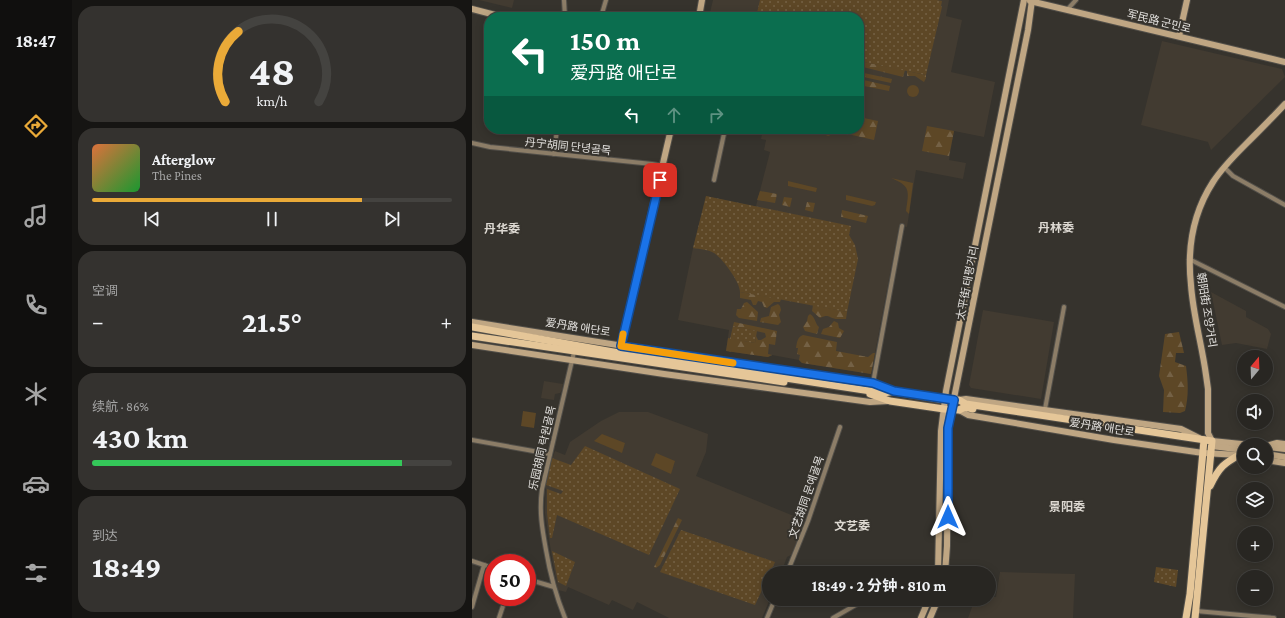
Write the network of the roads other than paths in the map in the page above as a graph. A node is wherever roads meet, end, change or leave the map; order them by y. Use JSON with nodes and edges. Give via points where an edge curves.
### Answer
{"nodes":[{"id":1,"x":564,"y":0,"type":"edge"},
{"id":2,"x":606,"y":0,"type":"edge"},
{"id":3,"x":702,"y":0,"type":"edge"},
{"id":4,"x":1024,"y":0,"type":"edge"},
{"id":5,"x":1031,"y":0,"type":"edge"},
{"id":6,"x":1076,"y":0,"type":"edge"},
{"id":7,"x":1187,"y":0,"type":"edge"},
{"id":8,"x":472,"y":9,"type":"edge"},
{"id":9,"x":1068,"y":10,"type":"junction"},
{"id":10,"x":484,"y":12,"type":"edge"},
{"id":11,"x":565,"y":12,"type":"edge"},
{"id":12,"x":603,"y":12,"type":"edge"},
{"id":13,"x":700,"y":12,"type":"edge"},
{"id":14,"x":1178,"y":36,"type":"junction"},
{"id":15,"x":1285,"y":62,"type":"edge"},
{"id":16,"x":1285,"y":104,"type":"edge"},
{"id":17,"x":556,"y":134,"type":"edge"},
{"id":18,"x":670,"y":134,"type":"edge"},
{"id":19,"x":724,"y":134,"type":"edge"},
{"id":20,"x":472,"y":143,"type":"edge"},
{"id":21,"x":554,"y":154,"type":"junction"},
{"id":22,"x":663,"y":166,"type":"junction"},
{"id":23,"x":1224,"y":168,"type":"junction"},
{"id":24,"x":714,"y":180,"type":"dead end"},
{"id":25,"x":1285,"y":204,"type":"edge"},
{"id":26,"x":902,"y":226,"type":"dead end"},
{"id":27,"x":1189,"y":259,"type":"junction"},
{"id":28,"x":1064,"y":307,"type":"dead end"},
{"id":29,"x":1285,"y":307,"type":"edge"},
{"id":30,"x":472,"y":322,"type":"edge"},
{"id":31,"x":472,"y":327,"type":"edge"},
{"id":32,"x":472,"y":336,"type":"edge"},
{"id":33,"x":472,"y":345,"type":"edge"},
{"id":34,"x":620,"y":349,"type":"junction"},
{"id":35,"x":573,"y":356,"type":"junction"},
{"id":36,"x":873,"y":383,"type":"junction"},
{"id":37,"x":894,"y":391,"type":"junction"},
{"id":38,"x":924,"y":396,"type":"junction"},
{"id":39,"x":945,"y":400,"type":"junction"},
{"id":40,"x":956,"y":400,"type":"junction"},
{"id":41,"x":923,"y":406,"type":"junction"},
{"id":42,"x":944,"y":409,"type":"junction"},
{"id":43,"x":1045,"y":409,"type":"junction"},
{"id":44,"x":956,"y":410,"type":"junction"},
{"id":45,"x":840,"y":427,"type":"dead end"},
{"id":46,"x":1208,"y":433,"type":"junction"},
{"id":47,"x":472,"y":440,"type":"edge"},
{"id":48,"x":1204,"y":442,"type":"junction"},
{"id":49,"x":1212,"y":443,"type":"junction"},
{"id":50,"x":1237,"y":444,"type":"edge"},
{"id":51,"x":1273,"y":444,"type":"edge"},
{"id":52,"x":1285,"y":444,"type":"edge"},
{"id":53,"x":1273,"y":447,"type":"edge"},
{"id":54,"x":1285,"y":449,"type":"edge"},
{"id":55,"x":1237,"y":452,"type":"edge"},
{"id":56,"x":1203,"y":453,"type":"junction"},
{"id":57,"x":550,"y":454,"type":"junction"},
{"id":58,"x":1212,"y":454,"type":"junction"},
{"id":59,"x":1237,"y":454,"type":"edge"},
{"id":60,"x":1273,"y":455,"type":"edge"},
{"id":61,"x":1237,"y":456,"type":"edge"},
{"id":62,"x":1285,"y":457,"type":"edge"},
{"id":63,"x":1273,"y":461,"type":"edge"},
{"id":64,"x":1285,"y":463,"type":"edge"},
{"id":65,"x":1208,"y":491,"type":"junction"},
{"id":66,"x":472,"y":561,"type":"edge"},
{"id":67,"x":484,"y":565,"type":"joint"},
{"id":68,"x":790,"y":566,"type":"edge"},
{"id":69,"x":938,"y":566,"type":"edge"},
{"id":70,"x":946,"y":566,"type":"edge"},
{"id":71,"x":536,"y":582,"type":"edge"},
{"id":72,"x":554,"y":587,"type":"junction"},
{"id":73,"x":503,"y":606,"type":"edge"},
{"id":74,"x":773,"y":606,"type":"edge"},
{"id":75,"x":854,"y":606,"type":"edge"},
{"id":76,"x":926,"y":606,"type":"edge"},
{"id":77,"x":935,"y":606,"type":"edge"},
{"id":78,"x":472,"y":607,"type":"edge"},
{"id":79,"x":1195,"y":615,"type":"edge"},
{"id":80,"x":499,"y":618,"type":"edge"},
{"id":81,"x":565,"y":618,"type":"edge"},
{"id":82,"x":767,"y":618,"type":"edge"},
{"id":83,"x":833,"y":618,"type":"edge"},
{"id":84,"x":921,"y":618,"type":"edge"},
{"id":85,"x":930,"y":618,"type":"edge"},
{"id":86,"x":1186,"y":618,"type":"edge"},
{"id":87,"x":1274,"y":618,"type":"edge"}],
"edges":[{"from":1,"to":11,"type":"street"},
{"from":2,"to":12,"type":"street"},
{"from":3,"to":13,"type":"main road"},
{"from":4,"to":39,"type":"main road","name":"太平街 태평거리"},
{"from":5,"to":9,"type":"main road","name":"军民路 군민로"},
{"from":5,"to":40,"type":"main road","name":"太平街 태평거리","via":[[1028,30]]},
{"from":6,"to":9,"type":"street"},
{"from":7,"to":14,"type":"main road"},
{"from":8,"to":10,"type":"main road"},
{"from":9,"to":14,"type":"main road","name":"军民路 군민로"},
{"from":14,"to":15,"type":"main road","name":"军民路 군민로"},
{"from":16,"to":23,"type":"main road","name":"朝阳街 조양거리"},
{"from":17,"to":21,"type":"street"},
{"from":18,"to":22,"type":"main road"},
{"from":19,"to":24,"type":"street"},
{"from":20,"to":21,"type":"street","name":"丹宁胡同 단녕골목"},
{"from":21,"to":22,"type":"street","name":"丹宁胡同 단녕골목"},
{"from":22,"to":34,"type":"main road"},
{"from":23,"to":25,"type":"street"},
{"from":23,"to":27,"type":"main road","name":"朝阳街 조양거리","via":[[1212,183],[1200,209],[1192,234]]},
{"from":26,"to":36,"type":"street"},
{"from":27,"to":29,"type":"street"},
{"from":27,"to":46,"type":"main road","name":"朝阳街 조양거리","via":[[1192,297],[1205,363]]},
{"from":28,"to":43,"type":"street"},
{"from":30,"to":34,"type":"main road","name":"爱丹路 애단로"},
{"from":31,"to":34,"type":"main road","name":"爱丹路 애단로"},
{"from":32,"to":35,"type":"main road","name":"爱丹路 애단로"},
{"from":33,"to":35,"type":"main road","name":"爱丹路 애단로"},
{"from":34,"to":36,"type":"main road","name":"爱丹路 애단로"},
{"from":34,"to":37,"type":"main road","name":"爱丹路 애단로","via":[[884,392]]},
{"from":35,"to":41,"type":"main road","name":"爱丹路 애단로","via":[[872,394],[890,401]]},
{"from":35,"to":57,"type":"street","name":"乐园胡同 락원골목"},
{"from":36,"to":37,"type":"main road","name":"爱丹路 애단로"},
{"from":37,"to":38,"type":"main road","name":"爱丹路 애단로"},
{"from":38,"to":39,"type":"main road","name":"爱丹路 애단로"},
{"from":38,"to":41,"type":"main road"},
{"from":39,"to":40,"type":"main road","name":"爱丹路 애단로"},
{"from":39,"to":42,"type":"main road","name":"太平街 태평거리"},
{"from":40,"to":43,"type":"main road","name":"爱丹路 애단로","via":[[966,399]]},
{"from":40,"to":44,"type":"main road","name":"太平街 태평거리"},
{"from":40,"to":48,"type":"main road","name":"爱丹路 애단로","via":[[966,404]]},
{"from":41,"to":42,"type":"main road","name":"爱丹路 애단로"},
{"from":42,"to":44,"type":"main road","name":"爱丹路 애단로"},
{"from":42,"to":69,"type":"main road","name":"太平街 태평거리","via":[[941,431]]},
{"from":43,"to":48,"type":"main road","name":"爱丹路 애단로","via":[[1181,429]]},
{"from":44,"to":48,"type":"main road","name":"爱丹路 애단로","via":[[965,407]]},
{"from":44,"to":56,"type":"main road","name":"爱丹路 애단로","via":[[968,415]]},
{"from":44,"to":70,"type":"main road","name":"太平街 태평거리","via":[[948,428]]},
{"from":45,"to":68,"type":"street","name":"文艺胡同 문예골목"},
{"from":46,"to":48,"type":"main road"},
{"from":46,"to":49,"type":"main road","name":"朝阳街 조양거리"},
{"from":47,"to":57,"type":"street"},
{"from":48,"to":49,"type":"main road","name":"爱丹路 애단로"},
{"from":48,"to":56,"type":"main road"},
{"from":49,"to":50,"type":"main road","name":"爱丹路 애단로"},
{"from":49,"to":55,"type":"main road","name":"爱丹路 애단로"},
{"from":49,"to":58,"type":"main road","name":"朝阳街 조양거리"},
{"from":51,"to":52,"type":"main road"},
{"from":53,"to":54,"type":"main road"},
{"from":56,"to":58,"type":"main road","name":"爱丹路 애단로"},
{"from":56,"to":86,"type":"main road"},
{"from":57,"to":72,"type":"street","name":"乐园胡同 락원골목","via":[[542,489],[540,520]]},
{"from":58,"to":59,"type":"main road","name":"爱丹路 애단로"},
{"from":58,"to":65,"type":"main road","name":"朝阳街 조양거리"},
{"from":60,"to":62,"type":"main road"},
{"from":61,"to":65,"type":"main road","via":[[1220,468]]},
{"from":63,"to":64,"type":"main road"},
{"from":65,"to":79,"type":"main road","name":"朝阳街 조양거리"},
{"from":66,"to":67,"type":"street"},
{"from":67,"to":78,"type":"street"},
{"from":71,"to":72,"type":"street"},
{"from":72,"to":81,"type":"street","name":"乐园胡同 락원골목"},
{"from":73,"to":80,"type":"street"},
{"from":74,"to":82,"type":"street"},
{"from":75,"to":83,"type":"street"},
{"from":76,"to":84,"type":"main road"},
{"from":77,"to":85,"type":"main road"},
{"from":79,"to":87,"type":"street"}]}
